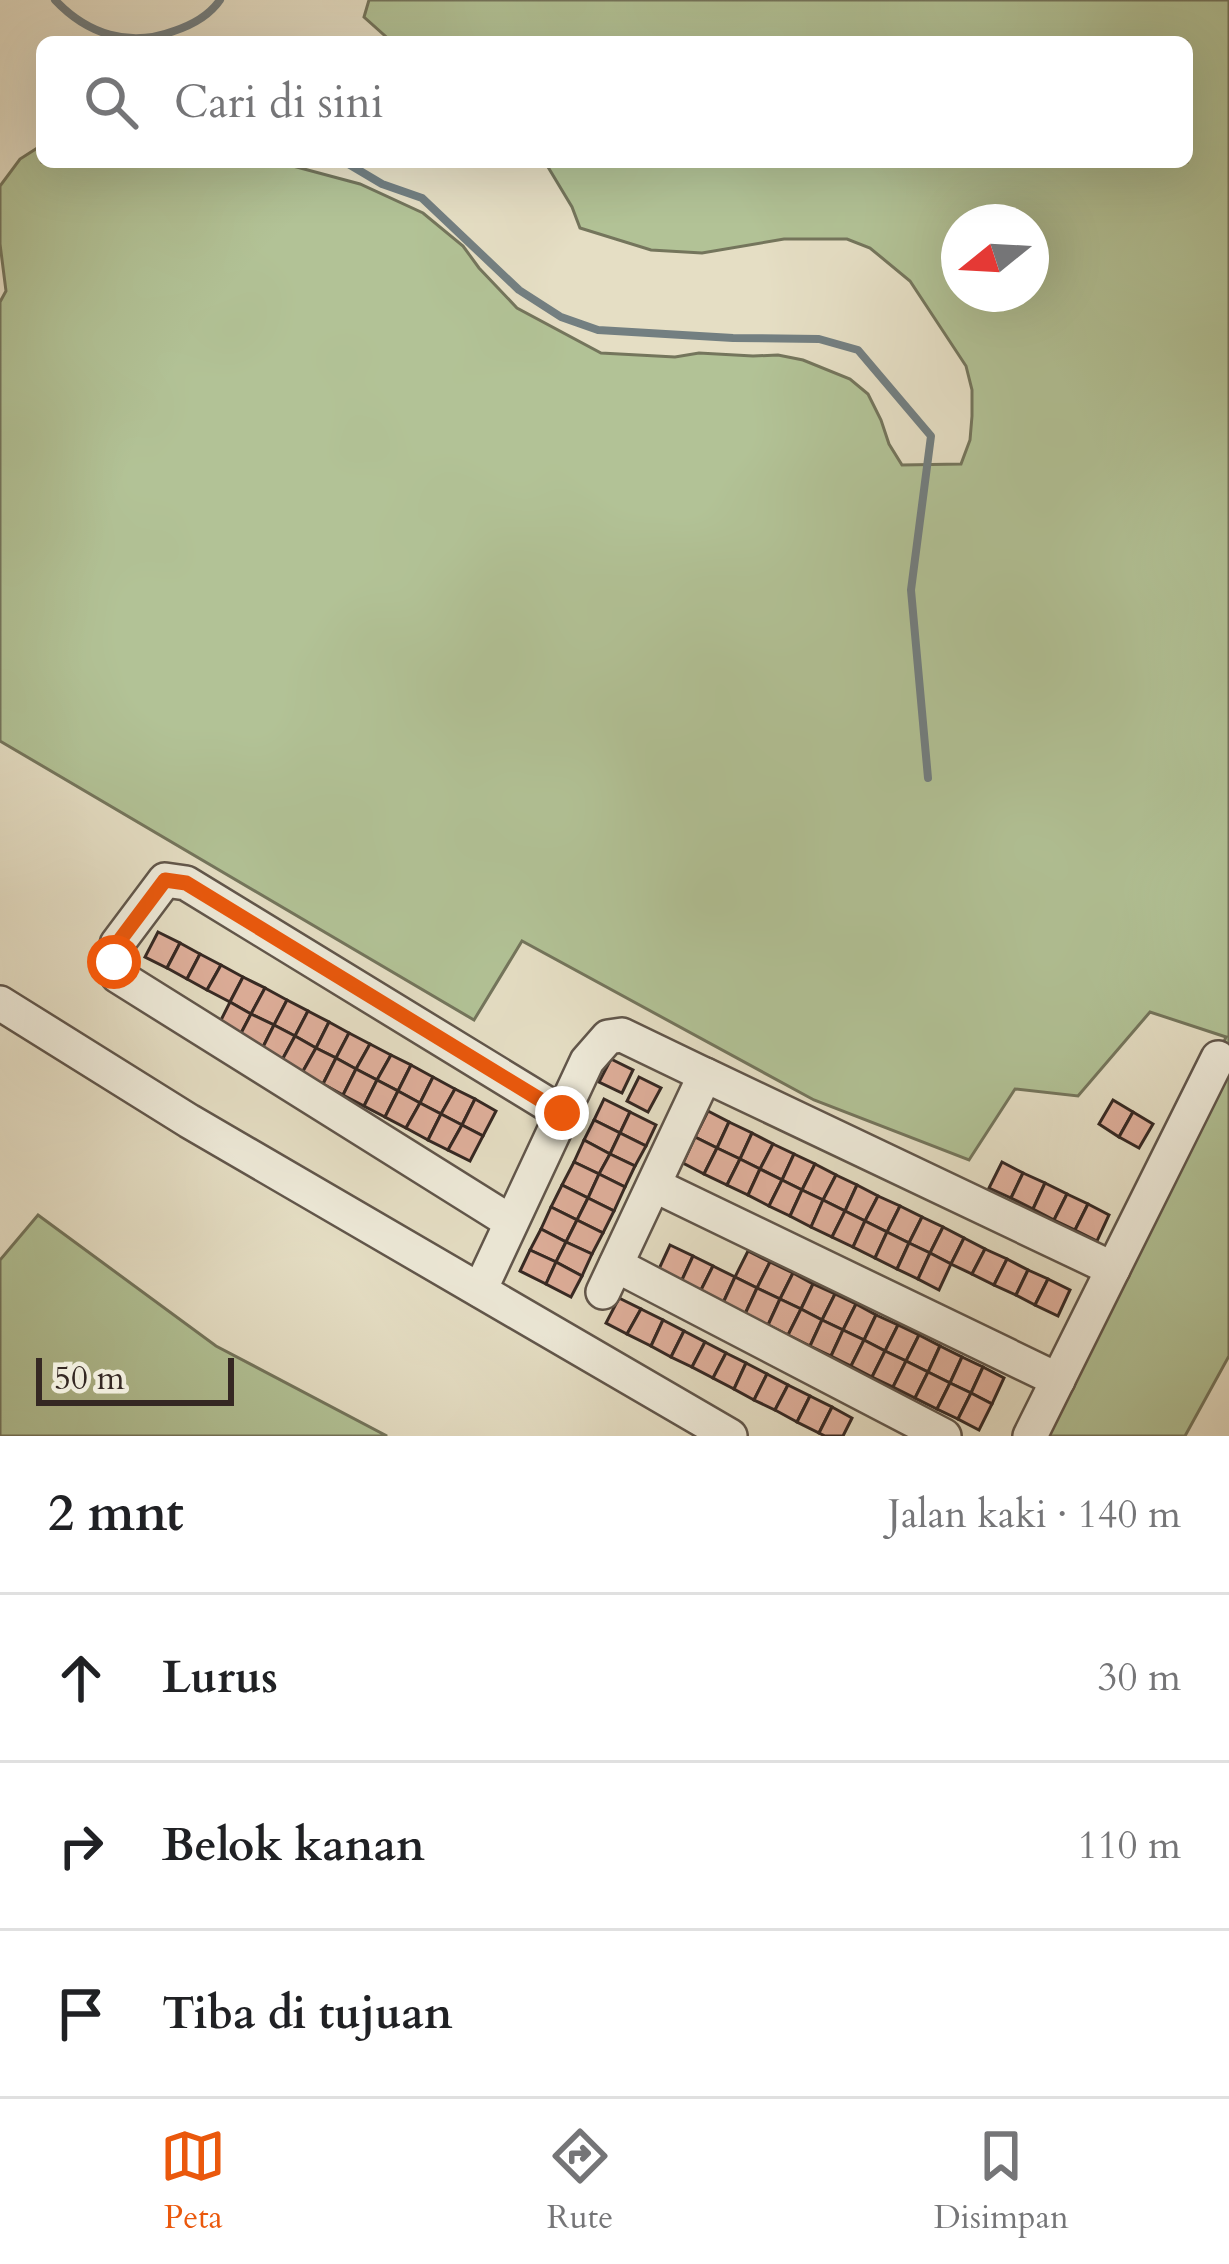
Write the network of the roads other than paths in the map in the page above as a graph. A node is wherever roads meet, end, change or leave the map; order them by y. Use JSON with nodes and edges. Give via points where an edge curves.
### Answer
{"nodes":[{"id":1,"x":0,"y":1003,"type":"edge"},
{"id":2,"x":1219,"y":1058,"type":"dead end"},
{"id":3,"x":705,"y":1075,"type":"junction"},
{"id":4,"x":562,"y":1113,"type":"junction"},
{"id":5,"x":654,"y":1185,"type":"junction"},
{"id":6,"x":511,"y":1222,"type":"junction"},
{"id":7,"x":1113,"y":1269,"type":"junction"},
{"id":8,"x":480,"y":1290,"type":"junction"},
{"id":9,"x":1058,"y":1380,"type":"junction"},
{"id":10,"x":730,"y":1436,"type":"edge"},
{"id":11,"x":944,"y":1436,"type":"edge"},
{"id":12,"x":1030,"y":1436,"type":"edge"}],
"edges":[{"from":1,"to":8,"type":"street"},
{"from":2,"to":7,"type":"street"},
{"from":3,"to":4,"type":"street","via":[[622,1035],[608,1037],[586,1061]]},
{"from":3,"to":5,"type":"street"},
{"from":3,"to":7,"type":"street"},
{"from":4,"to":6,"type":"street"},
{"from":4,"to":6,"type":"street","via":[[186,883],[165,880],[117,944],[118,976]]},
{"from":5,"to":9,"type":"street"},
{"from":5,"to":11,"type":"street","via":[[609,1278]]},
{"from":6,"to":8,"type":"street"},
{"from":7,"to":9,"type":"street"},
{"from":8,"to":10,"type":"street"},
{"from":9,"to":12,"type":"street"}]}
